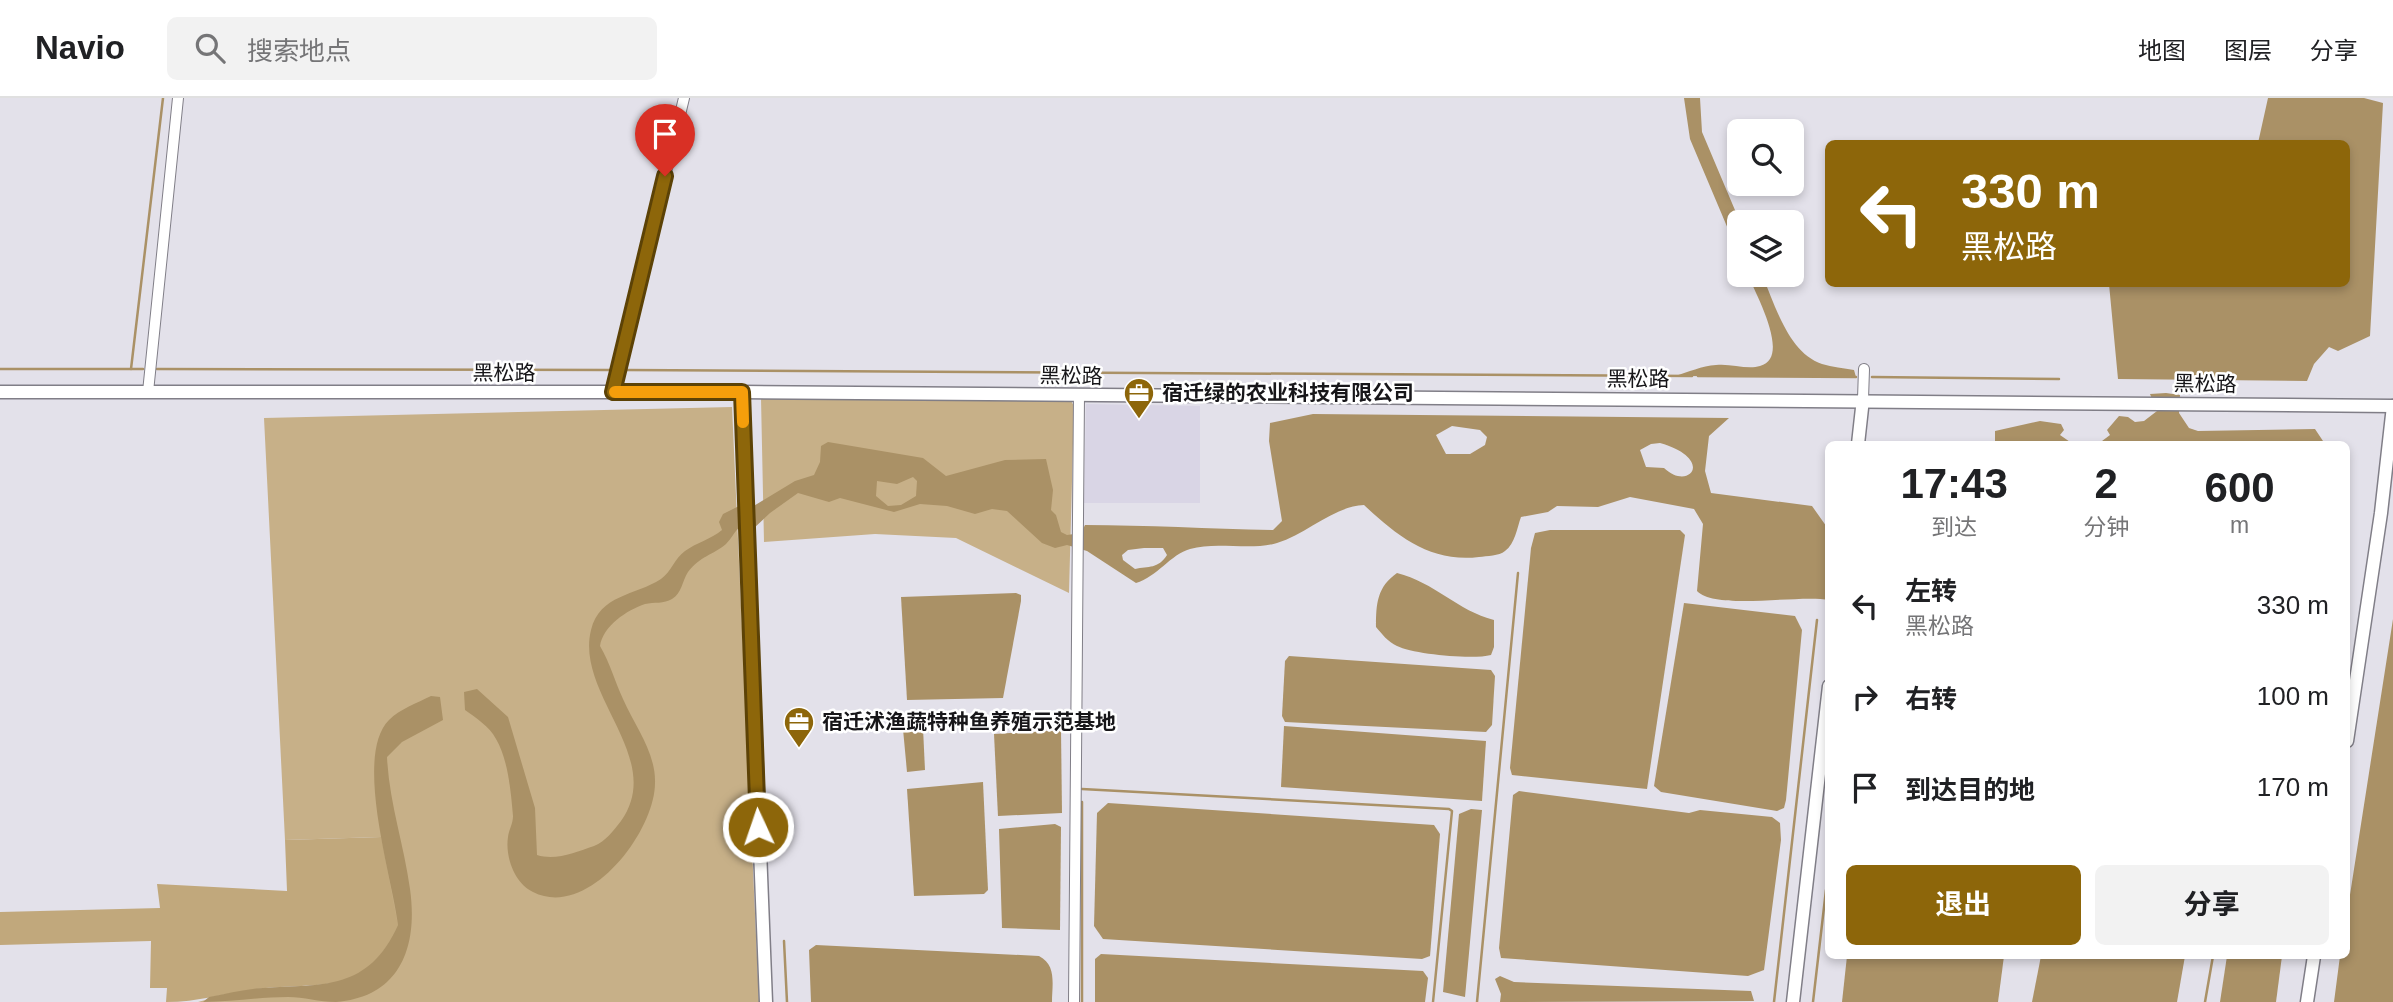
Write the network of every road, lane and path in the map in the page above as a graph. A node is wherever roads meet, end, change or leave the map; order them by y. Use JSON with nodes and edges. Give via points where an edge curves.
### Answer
{"nodes":[{"id":1,"x":178,"y":98,"type":"edge"},
{"id":2,"x":684,"y":98,"type":"edge"},
{"id":3,"x":1864,"y":369,"type":"dead end"},
{"id":4,"x":0,"y":392,"type":"edge"},
{"id":5,"x":148,"y":392,"type":"junction"},
{"id":6,"x":613,"y":392,"type":"junction"},
{"id":7,"x":742,"y":392,"type":"junction"},
{"id":8,"x":1863,"y":394,"type":"junction"},
{"id":9,"x":1079,"y":395,"type":"junction"},
{"id":10,"x":2393,"y":406,"type":"edge"},
{"id":11,"x":1858,"y":441,"type":"edge"},
{"id":12,"x":1825,"y":721,"type":"edge"},
{"id":13,"x":2350,"y":721,"type":"edge"},
{"id":14,"x":2314,"y":959,"type":"edge"},
{"id":15,"x":766,"y":1002,"type":"edge"},
{"id":16,"x":1074,"y":1002,"type":"edge"},
{"id":17,"x":1793,"y":1002,"type":"edge"},
{"id":18,"x":2307,"y":1002,"type":"edge"}],
"edges":[{"from":1,"to":5,"type":"street"},
{"from":2,"to":6,"type":"street"},
{"from":3,"to":8,"type":"street"},
{"from":4,"to":5,"type":"street","name":"黑松路"},
{"from":5,"to":6,"type":"street","name":"黑松路"},
{"from":6,"to":7,"type":"street","name":"黑松路"},
{"from":7,"to":9,"type":"street","name":"黑松路"},
{"from":7,"to":15,"type":"street"},
{"from":8,"to":9,"type":"street","name":"黑松路"},
{"from":8,"to":10,"type":"street","name":"黑松路"},
{"from":8,"to":11,"type":"street"},
{"from":9,"to":16,"type":"street"},
{"from":10,"to":13,"type":"street"},
{"from":12,"to":17,"type":"street"},
{"from":14,"to":18,"type":"street"}]}
